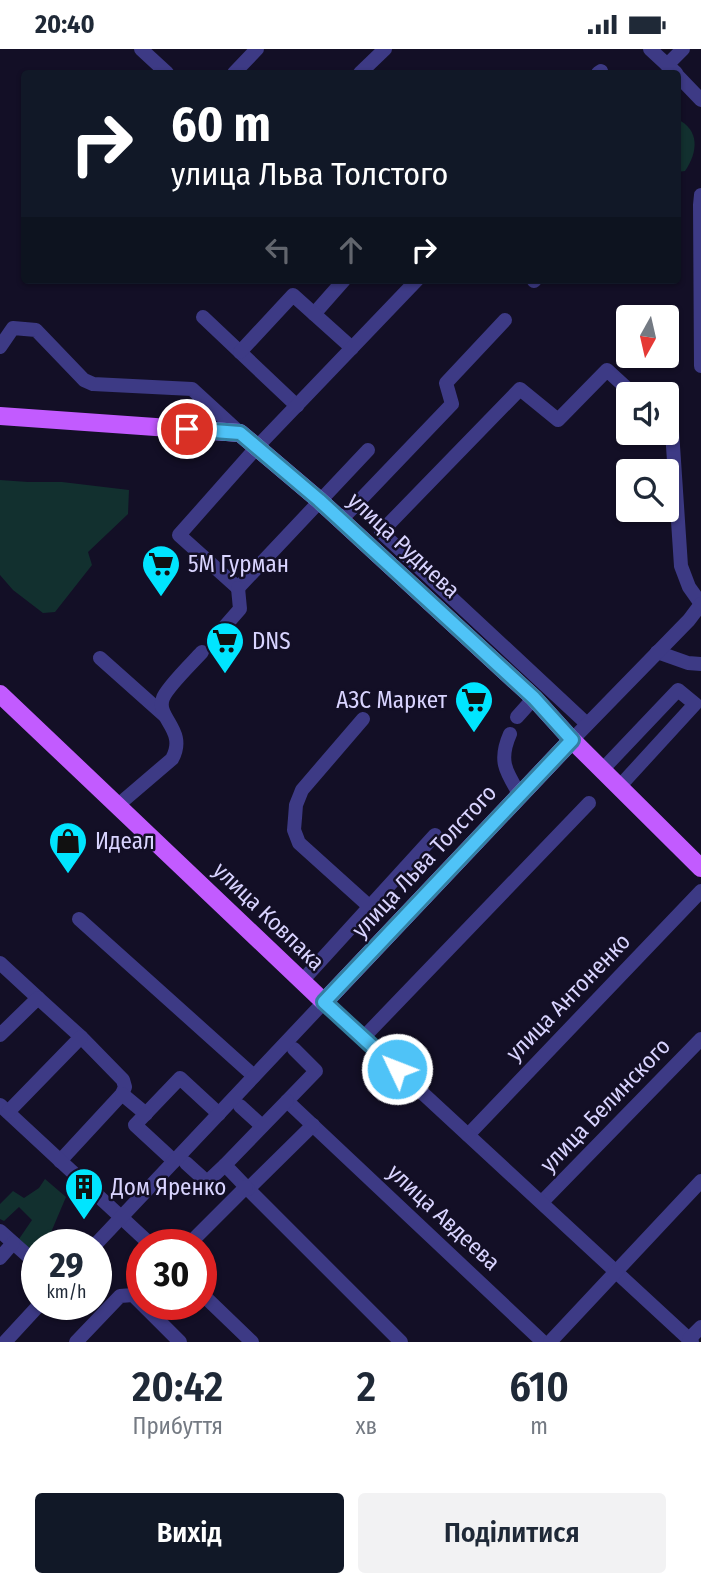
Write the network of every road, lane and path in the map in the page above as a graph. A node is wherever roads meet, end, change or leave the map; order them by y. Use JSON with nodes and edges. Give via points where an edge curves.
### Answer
{"nodes":[{"id":1,"x":142,"y":49,"type":"edge"},
{"id":2,"x":257,"y":49,"type":"edge"},
{"id":3,"x":385,"y":49,"type":"edge"},
{"id":4,"x":650,"y":49,"type":"edge"},
{"id":5,"x":683,"y":49,"type":"edge"},
{"id":6,"x":164,"y":70,"type":"edge"},
{"id":7,"x":237,"y":70,"type":"edge"},
{"id":8,"x":363,"y":70,"type":"edge"},
{"id":9,"x":672,"y":70,"type":"edge"},
{"id":10,"x":673,"y":70,"type":"edge"},
{"id":11,"x":681,"y":79,"type":"edge"},
{"id":12,"x":701,"y":100,"type":"edge"},
{"id":13,"x":701,"y":195,"type":"edge"},
{"id":14,"x":340,"y":284,"type":"edge"},
{"id":15,"x":413,"y":284,"type":"edge"},
{"id":16,"x":314,"y":314,"type":"junction"},
{"id":17,"x":203,"y":317,"type":"dead end"},
{"id":18,"x":505,"y":320,"type":"dead end"},
{"id":19,"x":0,"y":347,"type":"edge"},
{"id":20,"x":352,"y":348,"type":"junction"},
{"id":21,"x":240,"y":352,"type":"junction"},
{"id":22,"x":701,"y":366,"type":"edge"},
{"id":23,"x":620,"y":382,"type":"edge"},
{"id":24,"x":297,"y":406,"type":"junction"},
{"id":25,"x":0,"y":416,"type":"edge"},
{"id":26,"x":240,"y":433,"type":"junction"},
{"id":27,"x":673,"y":445,"type":"edge"},
{"id":28,"x":257,"y":447,"type":"junction"},
{"id":29,"x":368,"y":450,"type":"dead end"},
{"id":30,"x":319,"y":500,"type":"junction"},
{"id":31,"x":341,"y":520,"type":"junction"},
{"id":32,"x":238,"y":588,"type":"junction"},
{"id":33,"x":701,"y":604,"type":"edge"},
{"id":34,"x":657,"y":652,"type":"junction"},
{"id":35,"x":100,"y":658,"type":"dead end"},
{"id":36,"x":695,"y":663,"type":"edge"},
{"id":37,"x":701,"y":672,"type":"edge"},
{"id":38,"x":0,"y":694,"type":"edge"},
{"id":39,"x":534,"y":698,"type":"junction"},
{"id":40,"x":165,"y":716,"type":"junction"},
{"id":41,"x":517,"y":717,"type":"dead end"},
{"id":42,"x":363,"y":719,"type":"dead end"},
{"id":43,"x":587,"y":724,"type":"junction"},
{"id":44,"x":510,"y":734,"type":"dead end"},
{"id":45,"x":572,"y":740,"type":"junction"},
{"id":46,"x":602,"y":770,"type":"junction"},
{"id":47,"x":619,"y":787,"type":"junction"},
{"id":48,"x":520,"y":795,"type":"junction"},
{"id":49,"x":589,"y":803,"type":"dead end"},
{"id":50,"x":117,"y":806,"type":"junction"},
{"id":51,"x":435,"y":835,"type":"dead end"},
{"id":52,"x":701,"y":868,"type":"edge"},
{"id":53,"x":701,"y":891,"type":"edge"},
{"id":54,"x":370,"y":908,"type":"junction"},
{"id":55,"x":79,"y":919,"type":"dead end"},
{"id":56,"x":0,"y":963,"type":"edge"},
{"id":57,"x":302,"y":981,"type":"junction"},
{"id":58,"x":38,"y":998,"type":"junction"},
{"id":59,"x":324,"y":1002,"type":"junction"},
{"id":60,"x":0,"y":1035,"type":"edge"},
{"id":61,"x":81,"y":1037,"type":"junction"},
{"id":62,"x":363,"y":1038,"type":"junction"},
{"id":63,"x":701,"y":1039,"type":"edge"},
{"id":64,"x":294,"y":1049,"type":"dead end"},
{"id":65,"x":254,"y":1076,"type":"junction"},
{"id":66,"x":122,"y":1094,"type":"junction"},
{"id":67,"x":287,"y":1101,"type":"junction"},
{"id":68,"x":240,"y":1106,"type":"dead end"},
{"id":69,"x":4,"y":1109,"type":"edge"},
{"id":70,"x":146,"y":1114,"type":"junction"},
{"id":71,"x":219,"y":1114,"type":"junction"},
{"id":72,"x":313,"y":1125,"type":"junction"},
{"id":73,"x":262,"y":1126,"type":"junction"},
{"id":74,"x":468,"y":1135,"type":"junction"},
{"id":75,"x":60,"y":1161,"type":"junction"},
{"id":76,"x":180,"y":1162,"type":"junction"},
{"id":77,"x":225,"y":1165,"type":"junction"},
{"id":78,"x":701,"y":1181,"type":"edge"},
{"id":79,"x":247,"y":1188,"type":"junction"},
{"id":80,"x":542,"y":1202,"type":"junction"},
{"id":81,"x":121,"y":1217,"type":"junction"},
{"id":82,"x":110,"y":1229,"type":"edge"},
{"id":83,"x":134,"y":1229,"type":"edge"},
{"id":84,"x":205,"y":1229,"type":"edge"},
{"id":85,"x":0,"y":1231,"type":"edge"},
{"id":86,"x":13,"y":1243,"type":"junction"},
{"id":87,"x":21,"y":1250,"type":"edge"},
{"id":88,"x":0,"y":1258,"type":"edge"},
{"id":89,"x":616,"y":1271,"type":"junction"},
{"id":90,"x":217,"y":1308,"type":"edge"},
{"id":91,"x":25,"y":1320,"type":"edge"},
{"id":92,"x":701,"y":1327,"type":"edge"},
{"id":93,"x":690,"y":1341,"type":"edge"},
{"id":94,"x":5,"y":1342,"type":"edge"},
{"id":95,"x":76,"y":1342,"type":"edge"},
{"id":96,"x":180,"y":1342,"type":"edge"},
{"id":97,"x":252,"y":1342,"type":"edge"},
{"id":98,"x":401,"y":1342,"type":"edge"},
{"id":99,"x":543,"y":1342,"type":"edge"},
{"id":100,"x":550,"y":1342,"type":"edge"}],
"edges":[{"from":1,"to":6,"type":"street"},
{"from":2,"to":7,"type":"street"},
{"from":3,"to":8,"type":"street"},
{"from":4,"to":9,"type":"street"},
{"from":5,"to":10,"type":"street"},
{"from":11,"to":12,"type":"street"},
{"from":13,"to":22,"type":"street"},
{"from":14,"to":16,"type":"street"},
{"from":15,"to":20,"type":"street"},
{"from":16,"to":20,"type":"street"},
{"from":16,"to":21,"type":"street","via":[[293,295]]},
{"from":17,"to":21,"type":"street"},
{"from":18,"to":31,"type":"street","via":[[446,383],[452,404]]},
{"from":19,"to":26,"type":"street","via":[[13,328],[36,330],[84,380],[192,390]]},
{"from":20,"to":24,"type":"street"},
{"from":21,"to":24,"type":"street"},
{"from":23,"to":43,"type":"street","via":[[607,370],[558,420],[520,389],[381,532]]},
{"from":24,"to":28,"type":"street"},
{"from":25,"to":26,"type":"main road"},
{"from":26,"to":28,"type":"main road","name":"улица Руднева"},
{"from":27,"to":33,"type":"street","via":[[681,566]]},
{"from":28,"to":30,"type":"main road","name":"улица Руднева"},
{"from":28,"to":32,"type":"street","via":[[179,535]]},
{"from":29,"to":30,"type":"street"},
{"from":30,"to":31,"type":"main road","name":"улица Руднева"},
{"from":30,"to":32,"type":"street"},
{"from":31,"to":39,"type":"main road","name":"улица Руднева"},
{"from":32,"to":40,"type":"street","via":[[240,609],[164,696]]},
{"from":33,"to":34,"type":"street","name":"улица Льва Толстого"},
{"from":34,"to":36,"type":"street"},
{"from":34,"to":43,"type":"street","name":"улица Льва Толстого"},
{"from":35,"to":40,"type":"street"},
{"from":36,"to":37,"type":"street"},
{"from":38,"to":50,"type":"main road","name":"улица Ковпака"},
{"from":39,"to":41,"type":"street"},
{"from":39,"to":45,"type":"main road","name":"улица Руднева"},
{"from":40,"to":50,"type":"street","via":[[177,740],[172,759]]},
{"from":42,"to":54,"type":"street","via":[[302,790],[294,830],[299,843]]},
{"from":43,"to":45,"type":"street","name":"улица Льва Толстого"},
{"from":44,"to":48,"type":"street","via":[[505,771]]},
{"from":45,"to":46,"type":"main road","name":"улица Руднева"},
{"from":45,"to":48,"type":"main road","name":"улица Льва Толстого"},
{"from":46,"to":47,"type":"main road","name":"улица Руднева"},
{"from":46,"to":47,"type":"street","via":[[678,690],[695,704]]},
{"from":47,"to":52,"type":"main road","name":"улица Руднева"},
{"from":48,"to":59,"type":"main road","name":"улица Льва Толстого"},
{"from":49,"to":62,"type":"street"},
{"from":50,"to":57,"type":"main road","name":"улица Ковпака"},
{"from":51,"to":54,"type":"street"},
{"from":53,"to":74,"type":"street","name":"улица Антоненко"},
{"from":54,"to":57,"type":"street"},
{"from":55,"to":65,"type":"street"},
{"from":56,"to":58,"type":"street"},
{"from":57,"to":59,"type":"main road","name":"улица Ковпака"},
{"from":58,"to":60,"type":"street"},
{"from":58,"to":61,"type":"street"},
{"from":59,"to":62,"type":"street","name":"улица Ковпака"},
{"from":59,"to":65,"type":"street","name":"улица Льва Толстого"},
{"from":61,"to":66,"type":"street","via":[[123,1080]]},
{"from":61,"to":69,"type":"street"},
{"from":62,"to":74,"type":"street","name":"улица Ковпака"},
{"from":63,"to":80,"type":"street","name":"улица Белинского"},
{"from":64,"to":67,"type":"street","via":[[316,1071]]},
{"from":65,"to":71,"type":"street","name":"улица Льва Толстого"},
{"from":66,"to":70,"type":"street"},
{"from":66,"to":75,"type":"street"},
{"from":67,"to":72,"type":"street","name":"улица Авдеева"},
{"from":67,"to":73,"type":"street"},
{"from":68,"to":73,"type":"street"},
{"from":69,"to":75,"type":"street"},
{"from":70,"to":71,"type":"street","via":[[180,1078]]},
{"from":70,"to":76,"type":"street","via":[[135,1125]]},
{"from":71,"to":76,"type":"street","name":"улица Льва Толстого"},
{"from":72,"to":79,"type":"street"},
{"from":72,"to":99,"type":"street","name":"улица Авдеева"},
{"from":73,"to":77,"type":"street"},
{"from":74,"to":80,"type":"street","name":"улица Ковпака"},
{"from":75,"to":81,"type":"street"},
{"from":76,"to":77,"type":"street","via":[[207,1182]]},
{"from":76,"to":81,"type":"street","name":"улица Льва Толстого"},
{"from":77,"to":79,"type":"street"},
{"from":78,"to":89,"type":"street"},
{"from":79,"to":84,"type":"street"},
{"from":79,"to":98,"type":"street"},
{"from":80,"to":89,"type":"street","name":"улица Ковпака"},
{"from":81,"to":82,"type":"street","name":"улица Льва Толстого"},
{"from":81,"to":83,"type":"street"},
{"from":85,"to":86,"type":"street"},
{"from":86,"to":87,"type":"street"},
{"from":86,"to":88,"type":"street"},
{"from":89,"to":93,"type":"street","name":"улица Ковпака"},
{"from":89,"to":100,"type":"street"},
{"from":90,"to":97,"type":"street"},
{"from":91,"to":94,"type":"street"},
{"from":92,"to":93,"type":"street"},
{"from":95,"to":96,"type":"street","via":[[120,1296],[133,1295]]}]}
